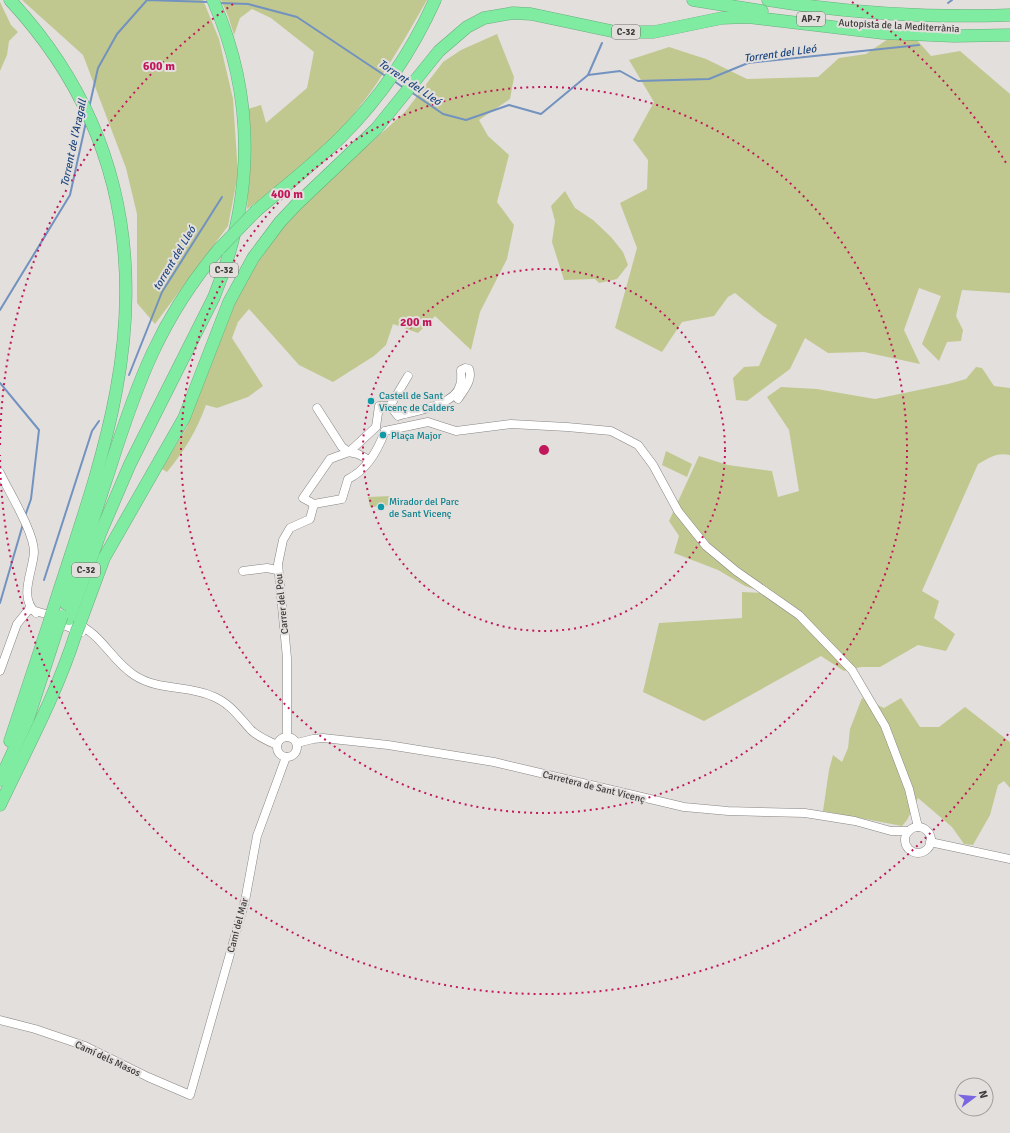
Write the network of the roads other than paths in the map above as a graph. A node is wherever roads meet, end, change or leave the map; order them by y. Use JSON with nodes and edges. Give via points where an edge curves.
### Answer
{"nodes":[{"id":1,"x":10,"y":0,"type":"edge"},
{"id":2,"x":213,"y":0,"type":"edge"},
{"id":3,"x":435,"y":0,"type":"edge"},
{"id":4,"x":693,"y":0,"type":"edge"},
{"id":5,"x":768,"y":0,"type":"edge"},
{"id":6,"x":818,"y":0,"type":"edge"},
{"id":7,"x":928,"y":15,"type":"junction"},
{"id":8,"x":1010,"y":15,"type":"edge"},
{"id":9,"x":1010,"y":29,"type":"edge"},
{"id":10,"x":1010,"y":35,"type":"edge"},
{"id":11,"x":408,"y":376,"type":"dead end"},
{"id":12,"x":458,"y":399,"type":"dead end"},
{"id":13,"x":390,"y":406,"type":"junction"},
{"id":14,"x":317,"y":408,"type":"dead end"},
{"id":15,"x":376,"y":427,"type":"junction"},
{"id":16,"x":386,"y":430,"type":"junction"},
{"id":17,"x":349,"y":452,"type":"junction"},
{"id":18,"x":369,"y":460,"type":"junction"},
{"id":19,"x":0,"y":473,"type":"edge"},
{"id":20,"x":314,"y":504,"type":"junction"},
{"id":21,"x":277,"y":570,"type":"junction"},
{"id":22,"x":243,"y":571,"type":"dead end"},
{"id":23,"x":31,"y":609,"type":"junction"},
{"id":24,"x":64,"y":623,"type":"junction"},
{"id":25,"x":0,"y":671,"type":"edge"},
{"id":26,"x":287,"y":736,"type":"junction"},
{"id":27,"x":297,"y":743,"type":"junction"},
{"id":28,"x":277,"y":745,"type":"junction"},
{"id":29,"x":286,"y":757,"type":"junction"},
{"id":30,"x":0,"y":772,"type":"edge"},
{"id":31,"x":0,"y":780,"type":"edge"},
{"id":32,"x":0,"y":805,"type":"edge"},
{"id":33,"x":918,"y":827,"type":"junction"},
{"id":34,"x":891,"y":831,"type":"junction"},
{"id":35,"x":909,"y":831,"type":"junction"},
{"id":36,"x":930,"y":842,"type":"junction"},
{"id":37,"x":907,"y":846,"type":"junction"},
{"id":38,"x":1010,"y":858,"type":"edge"},
{"id":39,"x":0,"y":1020,"type":"edge"},
{"id":40,"x":190,"y":1095,"type":"joint"}],
"edges":[{"from":1,"to":24,"type":"highway","number":"C-32","via":[[45,41],[85,106],[112,179],[125,254],[126,315],[116,393],[94,481]]},
{"from":2,"to":24,"type":"highway","number":"C-32","via":[[233,56],[243,109],[245,161],[236,227],[214,296],[130,464]]},
{"from":3,"to":24,"type":"highway","number":"C-32","bridge":true,"via":[[405,56],[370,105],[328,149],[256,211],[218,249],[176,307],[140,378]]},
{"from":4,"to":9,"type":"highway","name":"Autopista de la Mediterrània","number":"AP-7","via":[[852,24],[929,29]]},
{"from":5,"to":7,"type":"highway","name":"Autopista de la Mediterrània","number":"AP-7","via":[[836,10]]},
{"from":6,"to":7,"type":"highway"},
{"from":7,"to":8,"type":"highway","name":"Autopista de la Mediterrània","number":"AP-7"},
{"from":10,"to":24,"type":"highway","number":"C-32","via":[[883,33],[748,17],[722,18],[654,32],[616,32],[531,14],[514,13],[484,18],[466,27],[439,51],[376,129],[297,204],[253,258],[228,302],[184,418],[167,451]]},
{"from":11,"to":13,"type":"street"},
{"from":12,"to":13,"type":"street","via":[[468,384],[471,374],[469,369],[461,370],[460,386],[455,394],[439,404],[398,416]]},
{"from":13,"to":15,"type":"street","via":[[379,406]]},
{"from":14,"to":17,"type":"street","via":[[342,447]]},
{"from":15,"to":16,"type":"street"},
{"from":15,"to":17,"type":"street"},
{"from":16,"to":18,"type":"street","via":[[378,451]]},
{"from":16,"to":33,"type":"street","via":[[428,422],[456,431],[511,424],[567,427],[611,431],[638,446],[653,465],[678,511],[706,546],[799,615],[852,670],[885,726],[909,788]]},
{"from":17,"to":18,"type":"street"},
{"from":17,"to":20,"type":"street","via":[[330,459],[321,472],[304,498]]},
{"from":18,"to":20,"type":"street","via":[[357,475],[348,479],[342,499]]},
{"from":19,"to":23,"type":"street","via":[[33,545],[27,592]]},
{"from":20,"to":21,"type":"street","name":"Carrer del Pou","via":[[310,519],[290,528],[283,540]]},
{"from":21,"to":22,"type":"street","via":[[267,568]]},
{"from":21,"to":26,"type":"street","name":"Carrer del Pou","via":[[285,637]]},
{"from":23,"to":25,"type":"street","via":[[17,624]]},
{"from":23,"to":28,"type":"street","via":[[85,627],[128,671],[142,680],[158,686],[212,696],[237,713],[260,737]]},
{"from":24,"to":30,"type":"highway","number":"C-32"},
{"from":24,"to":31,"type":"highway","number":"C-32","via":[[28,719]]},
{"from":24,"to":32,"type":"highway","number":"C-32","via":[[42,704],[41,718]]},
{"from":26,"to":27,"type":"street"},
{"from":26,"to":28,"type":"street","via":[[280,739]]},
{"from":27,"to":29,"type":"street","via":[[295,753]]},
{"from":27,"to":34,"type":"street","name":"Carretera de Sant Vicenç","via":[[313,738],[324,738],[388,745],[494,762],[684,807],[832,816]]},
{"from":28,"to":29,"type":"street","via":[[280,754]]},
{"from":29,"to":40,"type":"street","name":"Camí del Mar","via":[[257,836],[245,901]]},
{"from":33,"to":35,"type":"street"},
{"from":33,"to":36,"type":"street","via":[[928,832]]},
{"from":34,"to":35,"type":"street","name":"Carretera de Sant Vicenç"},
{"from":34,"to":37,"type":"street","name":"Carretera de Sant Vicenç"},
{"from":35,"to":37,"type":"street","via":[[905,839]]},
{"from":36,"to":37,"type":"street","via":[[927,849],[920,852],[912,851]]},
{"from":36,"to":38,"type":"street"},
{"from":39,"to":40,"type":"street","name":"Camí dels Masos","via":[[86,1046]]}]}
